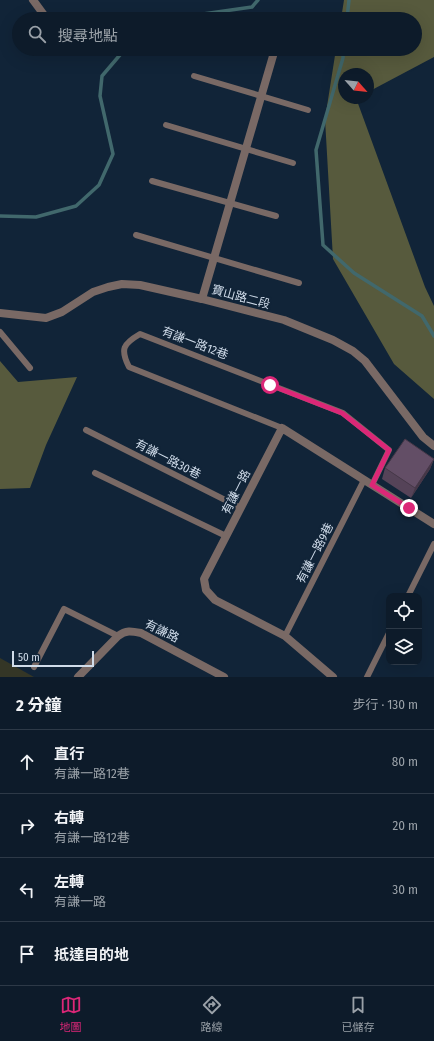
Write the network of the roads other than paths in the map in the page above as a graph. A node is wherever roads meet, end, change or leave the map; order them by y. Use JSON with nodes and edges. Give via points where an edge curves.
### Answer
{"nodes":[{"id":1,"x":33,"y":0,"type":"edge"},
{"id":2,"x":42,"y":12,"type":"edge"},
{"id":3,"x":273,"y":56,"type":"edge"},
{"id":4,"x":194,"y":76,"type":"dead end"},
{"id":5,"x":262,"y":96,"type":"junction"},
{"id":6,"x":308,"y":110,"type":"dead end"},
{"id":7,"x":166,"y":125,"type":"dead end"},
{"id":8,"x":246,"y":149,"type":"junction"},
{"id":9,"x":293,"y":163,"type":"dead end"},
{"id":10,"x":152,"y":181,"type":"dead end"},
{"id":11,"x":230,"y":203,"type":"junction"},
{"id":12,"x":276,"y":216,"type":"dead end"},
{"id":13,"x":136,"y":235,"type":"dead end"},
{"id":14,"x":214,"y":258,"type":"junction"},
{"id":15,"x":299,"y":283,"type":"dead end"},
{"id":16,"x":202,"y":299,"type":"junction"},
{"id":17,"x":0,"y":313,"type":"edge"},
{"id":18,"x":0,"y":332,"type":"edge"},
{"id":19,"x":30,"y":368,"type":"dead end"},
{"id":20,"x":282,"y":428,"type":"junction"},
{"id":21,"x":86,"y":430,"type":"dead end"},
{"id":22,"x":434,"y":446,"type":"edge"},
{"id":23,"x":95,"y":473,"type":"dead end"},
{"id":24,"x":364,"y":480,"type":"junction"},
{"id":25,"x":372,"y":485,"type":"junction"},
{"id":26,"x":241,"y":508,"type":"junction"},
{"id":27,"x":434,"y":524,"type":"edge"},
{"id":28,"x":226,"y":536,"type":"junction"},
{"id":29,"x":434,"y":544,"type":"edge"},
{"id":30,"x":410,"y":593,"type":"edge"},
{"id":31,"x":118,"y":636,"type":"junction"},
{"id":32,"x":285,"y":636,"type":"junction"},
{"id":33,"x":386,"y":639,"type":"edge"},
{"id":34,"x":34,"y":667,"type":"dead end"},
{"id":35,"x":78,"y":677,"type":"edge"},
{"id":36,"x":224,"y":677,"type":"edge"},
{"id":37,"x":333,"y":677,"type":"edge"},
{"id":38,"x":367,"y":677,"type":"edge"}],
"edges":[{"from":1,"to":2,"type":"street"},
{"from":3,"to":5,"type":"street"},
{"from":4,"to":5,"type":"lane"},
{"from":5,"to":6,"type":"lane"},
{"from":5,"to":8,"type":"street"},
{"from":7,"to":8,"type":"lane"},
{"from":8,"to":9,"type":"lane"},
{"from":8,"to":11,"type":"street"},
{"from":10,"to":11,"type":"lane"},
{"from":11,"to":12,"type":"lane"},
{"from":11,"to":14,"type":"street"},
{"from":13,"to":14,"type":"lane"},
{"from":14,"to":15,"type":"lane"},
{"from":14,"to":16,"type":"street"},
{"from":16,"to":17,"type":"street","name":"寶山路二段","via":[[140,285],[122,284],[93,292],[62,312],[46,318]]},
{"from":16,"to":22,"type":"street","name":"寶山路二段","via":[[284,320],[345,346],[365,362],[424,437]]},
{"from":18,"to":19,"type":"lane"},
{"from":20,"to":24,"type":"street"},
{"from":20,"to":25,"type":"lane","name":"有謙一路12巷","via":[[129,368],[124,357],[124,347],[140,334],[342,413],[389,450]]},
{"from":20,"to":26,"type":"street","name":"有謙一路"},
{"from":21,"to":26,"type":"lane","name":"有謙一路30巷"},
{"from":23,"to":28,"type":"lane"},
{"from":24,"to":25,"type":"street"},
{"from":24,"to":32,"type":"lane","name":"有謙一路9巷"},
{"from":25,"to":27,"type":"street"},
{"from":26,"to":28,"type":"street","name":"有謙一路"},
{"from":28,"to":32,"type":"street","name":"有謙一路","via":[[204,579],[206,590],[214,600]]},
{"from":29,"to":30,"type":"lane"},
{"from":31,"to":34,"type":"lane","via":[[64,609]]},
{"from":31,"to":35,"type":"street"},
{"from":31,"to":36,"type":"street","name":"有謙路","via":[[131,631],[141,633]]},
{"from":32,"to":37,"type":"street","name":"有謙一路"},
{"from":33,"to":38,"type":"lane"}]}
